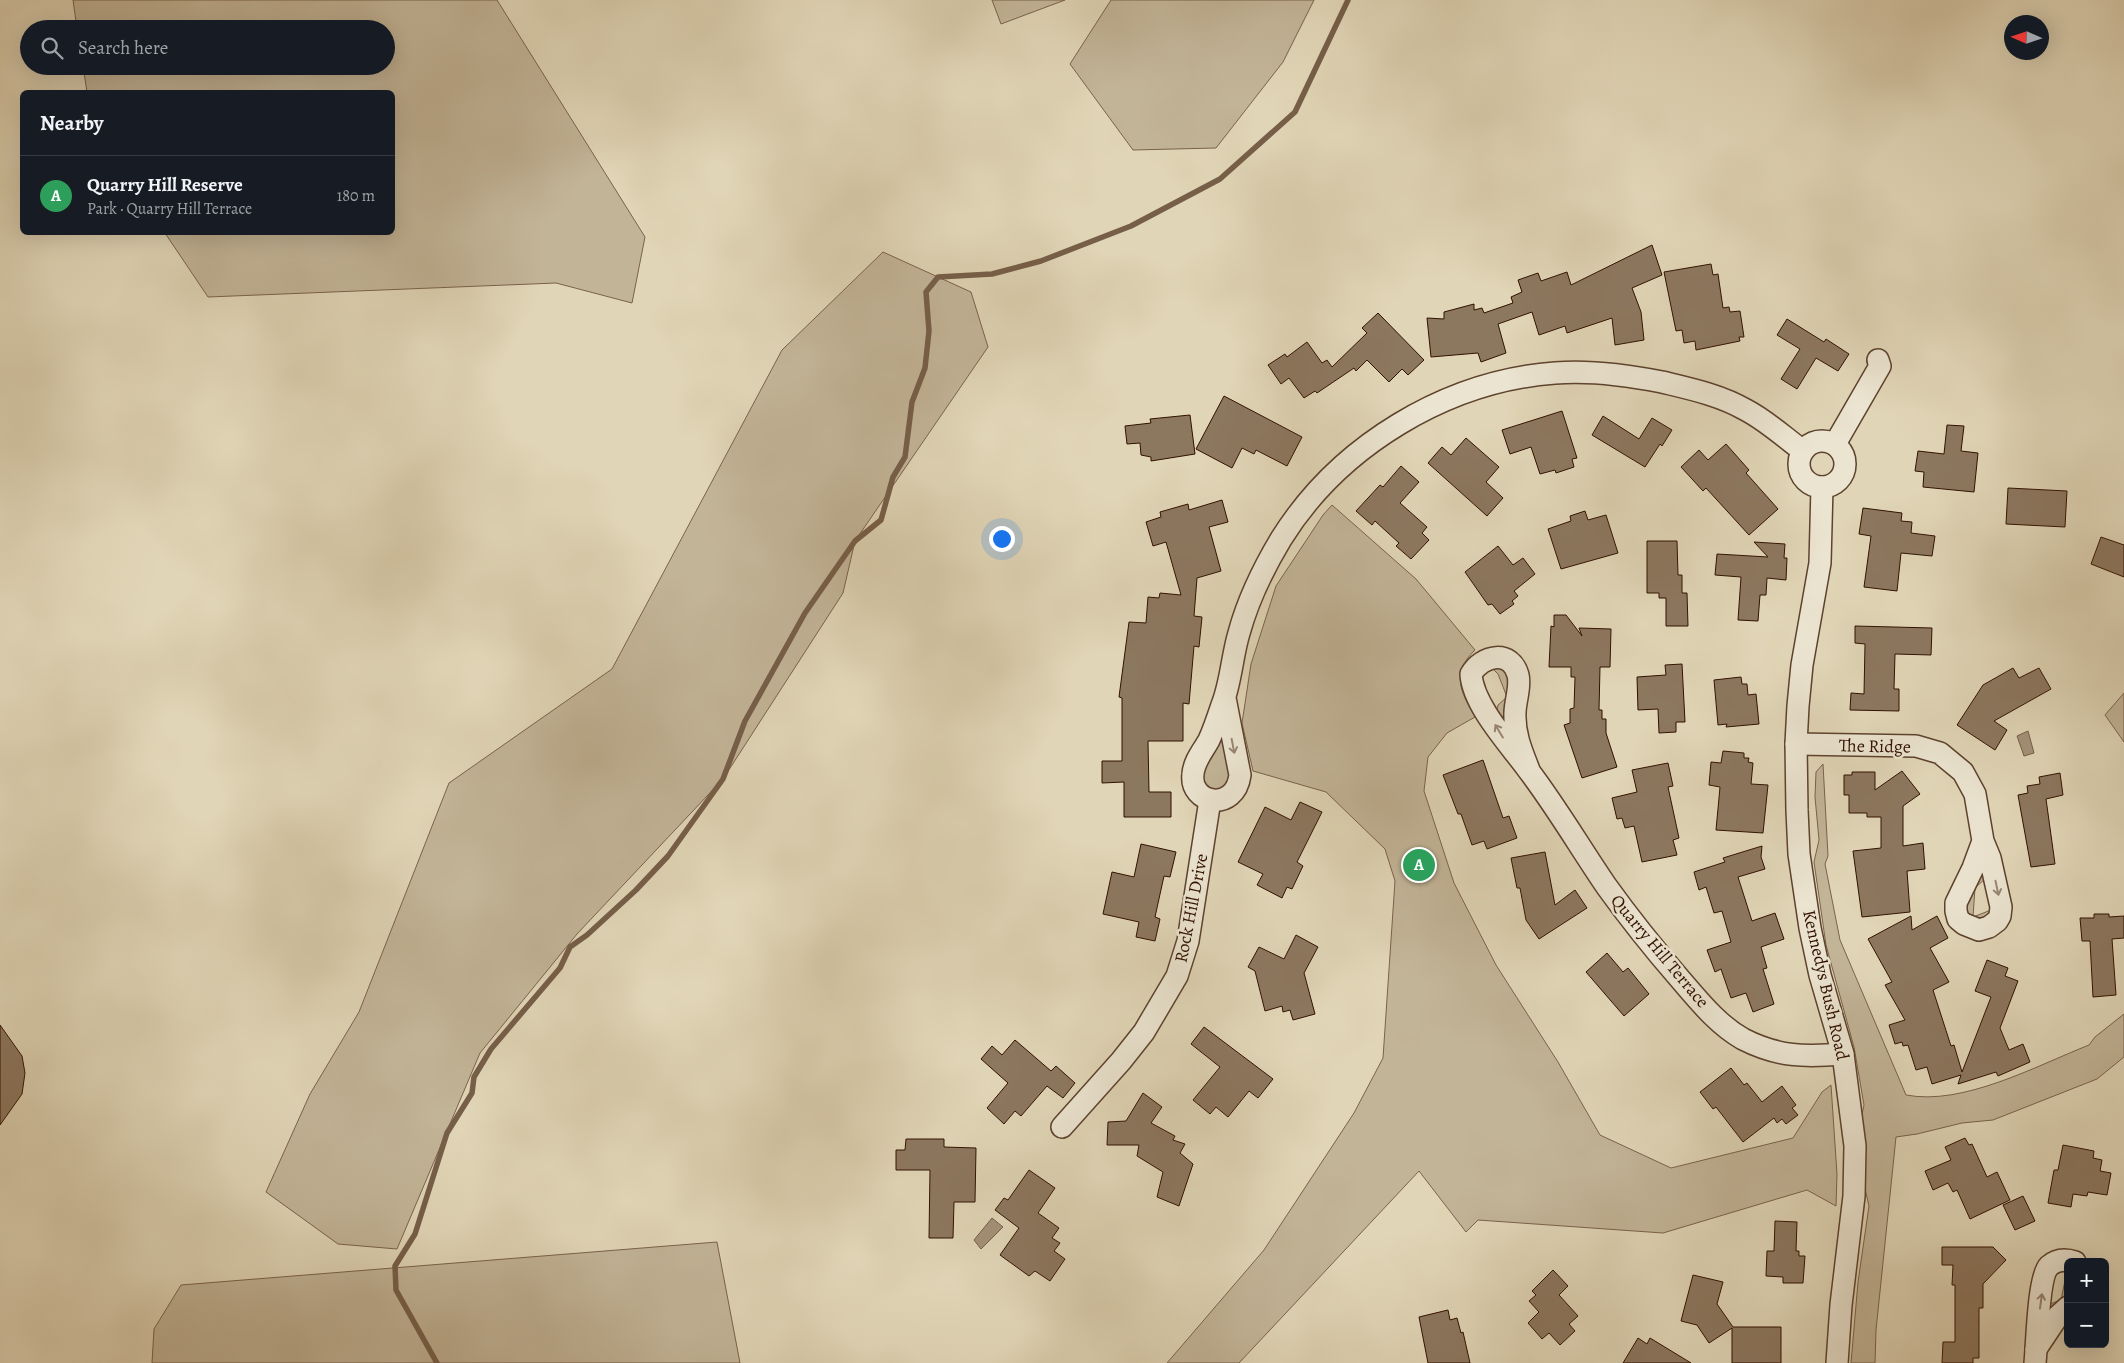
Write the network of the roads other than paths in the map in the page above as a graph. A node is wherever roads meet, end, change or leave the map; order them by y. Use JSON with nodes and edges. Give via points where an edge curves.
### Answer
{"nodes":[{"id":1,"x":1878,"y":360,"type":"dead end"},
{"id":2,"x":1834,"y":444,"type":"junction"},
{"id":3,"x":1803,"y":451,"type":"junction"},
{"id":4,"x":1822,"y":487,"type":"junction"},
{"id":5,"x":1225,"y":698,"type":"junction"},
{"id":6,"x":1796,"y":744,"type":"junction"},
{"id":7,"x":1529,"y":770,"type":"junction"},
{"id":8,"x":1210,"y":800,"type":"junction"},
{"id":9,"x":1983,"y":841,"type":"dead end"},
{"id":10,"x":1843,"y":1054,"type":"junction"},
{"id":11,"x":1062,"y":1126,"type":"dead end"},
{"id":12,"x":2064,"y":1260,"type":"edge"},
{"id":13,"x":2064,"y":1311,"type":"edge"},
{"id":14,"x":2035,"y":1356,"type":"edge"},
{"id":15,"x":1837,"y":1363,"type":"edge"}],
"edges":[{"from":1,"to":2,"type":"street","via":[[1880,366]]},
{"from":2,"to":3,"type":"street","via":[[1817,441]]},
{"from":2,"to":4,"type":"street","via":[[1844,456],[1844,470],[1836,482]]},
{"from":3,"to":4,"type":"street","via":[[1799,461],[1802,475],[1809,483]]},
{"from":3,"to":5,"type":"street","via":[[1764,421],[1726,400],[1644,378],[1554,373],[1489,385],[1458,395],[1388,431],[1329,480],[1302,510],[1270,559],[1250,600],[1239,632]]},
{"from":4,"to":6,"type":"street","name":"Kennedys Bush Road","via":[[1820,563],[1802,666]]},
{"from":5,"to":8,"type":"street","via":[[1192,776],[1194,787]]},
{"from":5,"to":8,"type":"street","one_way":true,"via":[[1239,784],[1228,798]]},
{"from":6,"to":9,"type":"street","name":"The Ridge","via":[[1906,745],[1940,753],[1963,772],[1971,784]]},
{"from":6,"to":10,"type":"street","name":"Kennedys Bush Road","via":[[1797,810],[1804,892],[1820,975]]},
{"from":7,"to":7,"type":"street","name":"Quarry Hill Terrace","one_way":true,"via":[[1507,744],[1472,686],[1475,668],[1493,656],[1511,663],[1518,674],[1516,726]]},
{"from":7,"to":10,"type":"street","name":"Quarry Hill Terrace","via":[[1608,889],[1651,946],[1721,1024],[1743,1039],[1792,1056]]},
{"from":8,"to":11,"type":"street","name":"Rock Hill Drive","via":[[1188,941],[1177,976],[1144,1032]]},
{"from":10,"to":15,"type":"street","name":"Kennedys Bush Road","via":[[1852,1109],[1856,1172]]},
{"from":14,"to":12,"type":"street","one_way":true,"via":[[2046,1272],[2056,1262]]},
{"from":13,"to":14,"type":"street"}]}
